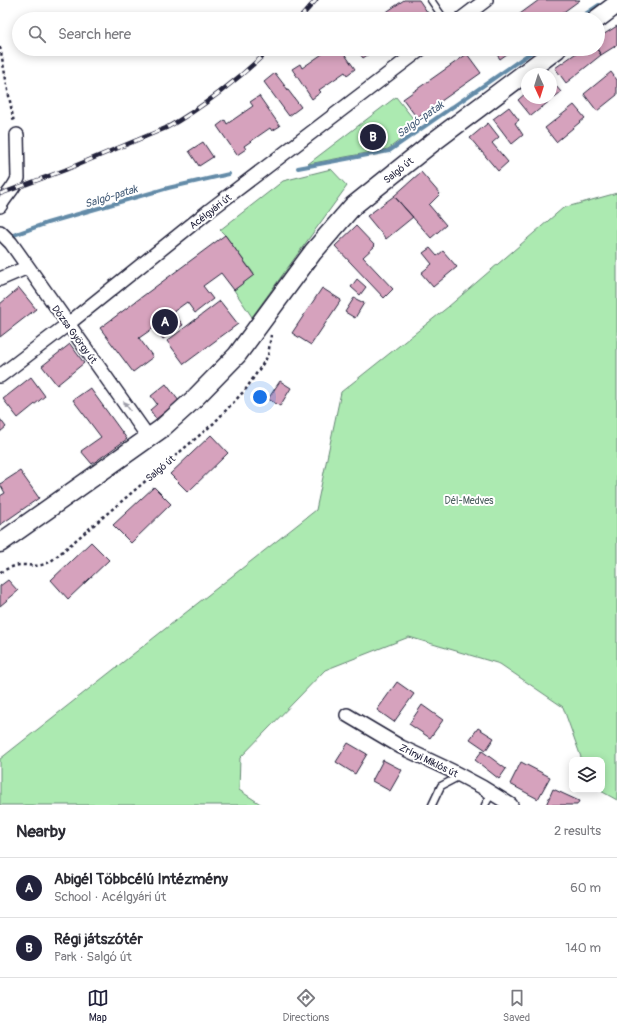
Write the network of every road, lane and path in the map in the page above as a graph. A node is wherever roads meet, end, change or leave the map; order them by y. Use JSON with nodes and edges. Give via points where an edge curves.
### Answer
{"nodes":[{"id":1,"x":431,"y":0,"type":"edge"},
{"id":2,"x":486,"y":0,"type":"edge"},
{"id":3,"x":617,"y":4,"type":"edge"},
{"id":4,"x":439,"y":12,"type":"edge"},
{"id":5,"x":470,"y":12,"type":"edge"},
{"id":6,"x":605,"y":13,"type":"edge"},
{"id":7,"x":0,"y":47,"type":"edge"},
{"id":8,"x":412,"y":56,"type":"edge"},
{"id":9,"x":548,"y":56,"type":"edge"},
{"id":10,"x":17,"y":136,"type":"joint"},
{"id":11,"x":0,"y":206,"type":"edge"},
{"id":12,"x":4,"y":236,"type":"edge"},
{"id":13,"x":28,"y":267,"type":"junction"},
{"id":14,"x":0,"y":279,"type":"edge"},
{"id":15,"x":265,"y":317,"type":"junction"},
{"id":16,"x":68,"y":324,"type":"junction"},
{"id":17,"x":0,"y":376,"type":"edge"},
{"id":18,"x":149,"y":438,"type":"junction"},
{"id":19,"x":0,"y":543,"type":"edge"},
{"id":20,"x":0,"y":572,"type":"edge"},
{"id":21,"x":347,"y":715,"type":"dead end"},
{"id":22,"x":461,"y":775,"type":"junction"},
{"id":23,"x":492,"y":793,"type":"junction"},
{"id":24,"x":432,"y":805,"type":"edge"},
{"id":25,"x":485,"y":805,"type":"edge"},
{"id":26,"x":511,"y":805,"type":"edge"}],
"edges":[{"from":1,"to":4,"type":"lane"},
{"from":2,"to":5,"type":"street"},
{"from":3,"to":6,"type":"main road"},
{"from":7,"to":10,"type":"path"},
{"from":8,"to":16,"type":"street","name":"Acélgyári út","via":[[210,210]]},
{"from":9,"to":15,"type":"main road","name":"Salgó út","via":[[353,206],[312,252]]},
{"from":10,"to":11,"type":"street","via":[[18,178],[16,185]]},
{"from":12,"to":13,"type":"street","name":"Dózsa György út"},
{"from":13,"to":14,"type":"street"},
{"from":13,"to":16,"type":"street","name":"Dózsa György út"},
{"from":15,"to":18,"type":"main road","name":"Salgó út","via":[[231,360],[162,430]]},
{"from":15,"to":20,"type":"path","name":"Salgó út","via":[[272,336],[268,356],[246,389],[214,424],[50,562],[38,567],[21,565]]},
{"from":16,"to":17,"type":"street","name":"Acélgyári út"},
{"from":18,"to":16,"type":"street","name":"Dózsa György út","one_way":true},
{"from":18,"to":19,"type":"main road","name":"Salgó út"},
{"from":21,"to":22,"type":"street","name":"Zrínyi Miklós út","via":[[401,747]]},
{"from":22,"to":23,"type":"street","name":"Zrínyi Miklós út"},
{"from":22,"to":24,"type":"lane","via":[[441,786]]},
{"from":23,"to":25,"type":"lane"},
{"from":23,"to":26,"type":"street","name":"Zrínyi Miklós út"}]}
